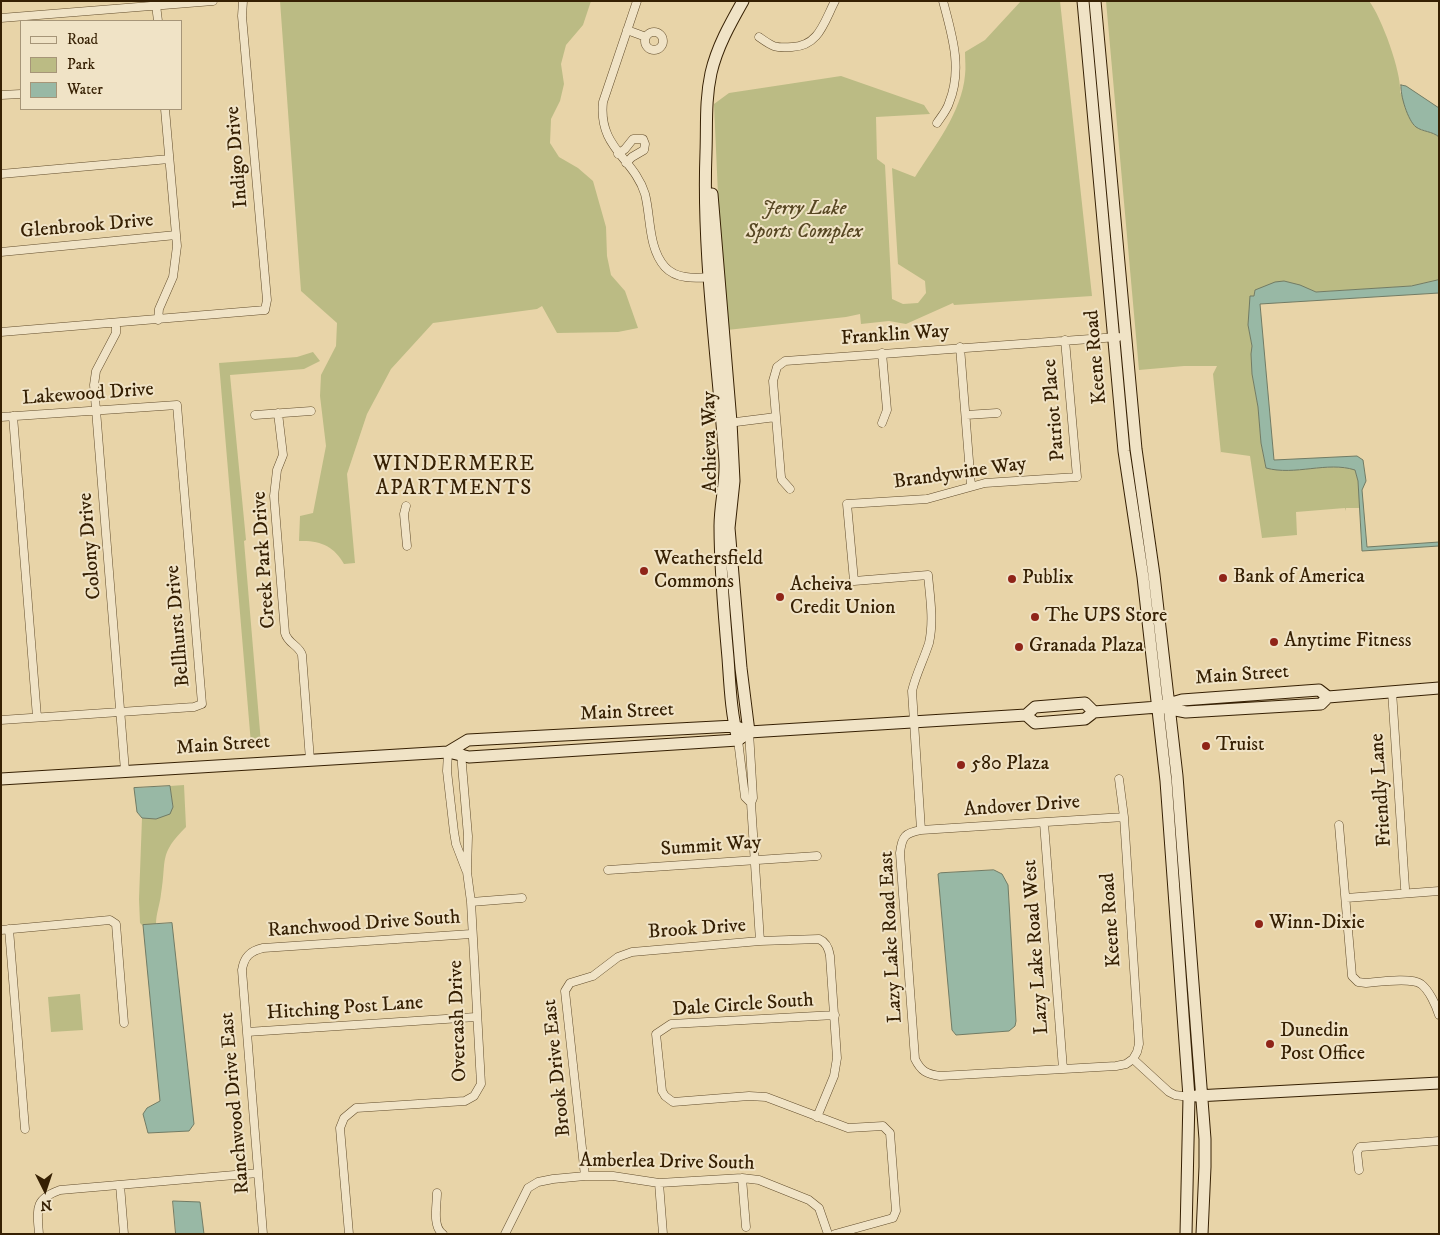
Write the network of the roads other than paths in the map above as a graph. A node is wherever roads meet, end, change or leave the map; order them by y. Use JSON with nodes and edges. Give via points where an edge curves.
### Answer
{"nodes":[{"id":1,"x":214,"y":1,"type":"edge"},
{"id":2,"x":243,"y":1,"type":"edge"},
{"id":3,"x":637,"y":1,"type":"edge"},
{"id":4,"x":743,"y":1,"type":"edge"},
{"id":5,"x":835,"y":1,"type":"edge"},
{"id":6,"x":943,"y":1,"type":"edge"},
{"id":7,"x":1083,"y":1,"type":"edge"},
{"id":8,"x":1095,"y":1,"type":"edge"},
{"id":9,"x":156,"y":5,"type":"junction"},
{"id":10,"x":1,"y":18,"type":"edge"},
{"id":11,"x":158,"y":20,"type":"edge"},
{"id":12,"x":627,"y":30,"type":"junction"},
{"id":13,"x":646,"y":37,"type":"dead end"},
{"id":14,"x":759,"y":37,"type":"dead end"},
{"id":15,"x":20,"y":94,"type":"edge"},
{"id":16,"x":1,"y":95,"type":"edge"},
{"id":17,"x":165,"y":110,"type":"edge"},
{"id":18,"x":937,"y":123,"type":"dead end"},
{"id":19,"x":1102,"y":148,"type":"junction"},
{"id":20,"x":618,"y":154,"type":"junction"},
{"id":21,"x":169,"y":159,"type":"junction"},
{"id":22,"x":626,"y":163,"type":"junction"},
{"id":23,"x":1,"y":174,"type":"edge"},
{"id":24,"x":176,"y":235,"type":"junction"},
{"id":25,"x":1,"y":252,"type":"edge"},
{"id":26,"x":714,"y":277,"type":"junction"},
{"id":27,"x":158,"y":320,"type":"junction"},
{"id":28,"x":116,"y":323,"type":"junction"},
{"id":29,"x":1,"y":332,"type":"edge"},
{"id":30,"x":1120,"y":336,"type":"junction"},
{"id":31,"x":1065,"y":340,"type":"junction"},
{"id":32,"x":960,"y":347,"type":"junction"},
{"id":33,"x":882,"y":353,"type":"junction"},
{"id":34,"x":177,"y":405,"type":"joint"},
{"id":35,"x":96,"y":410,"type":"junction"},
{"id":36,"x":311,"y":411,"type":"dead end"},
{"id":37,"x":278,"y":413,"type":"junction"},
{"id":38,"x":997,"y":413,"type":"dead end"},
{"id":39,"x":256,"y":415,"type":"dead end"},
{"id":40,"x":966,"y":415,"type":"junction"},
{"id":41,"x":1,"y":416,"type":"edge"},
{"id":42,"x":13,"y":416,"type":"junction"},
{"id":43,"x":776,"y":418,"type":"junction"},
{"id":44,"x":726,"y":423,"type":"junction"},
{"id":45,"x":882,"y":423,"type":"dead end"},
{"id":46,"x":1077,"y":477,"type":"joint"},
{"id":47,"x":971,"y":486,"type":"junction"},
{"id":48,"x":790,"y":489,"type":"dead end"},
{"id":49,"x":406,"y":506,"type":"dead end"},
{"id":50,"x":407,"y":546,"type":"dead end"},
{"id":51,"x":1439,"y":688,"type":"edge"},
{"id":52,"x":1392,"y":691,"type":"junction"},
{"id":53,"x":1170,"y":706,"type":"junction"},
{"id":54,"x":1158,"y":707,"type":"junction"},
{"id":55,"x":120,"y":712,"type":"junction"},
{"id":56,"x":38,"y":717,"type":"junction"},
{"id":57,"x":1,"y":720,"type":"edge"},
{"id":58,"x":913,"y":722,"type":"junction"},
{"id":59,"x":735,"y":726,"type":"junction"},
{"id":60,"x":749,"y":732,"type":"junction"},
{"id":61,"x":586,"y":734,"type":"junction"},
{"id":62,"x":738,"y":740,"type":"junction"},
{"id":63,"x":461,"y":750,"type":"junction"},
{"id":64,"x":448,"y":752,"type":"junction"},
{"id":65,"x":547,"y":752,"type":"junction"},
{"id":66,"x":310,"y":760,"type":"junction"},
{"id":67,"x":125,"y":771,"type":"junction"},
{"id":68,"x":1,"y":779,"type":"edge"},
{"id":69,"x":1118,"y":779,"type":"dead end"},
{"id":70,"x":750,"y":803,"type":"junction"},
{"id":71,"x":1124,"y":817,"type":"junction"},
{"id":72,"x":1044,"y":822,"type":"junction"},
{"id":73,"x":1340,"y":826,"type":"dead end"},
{"id":74,"x":921,"y":830,"type":"junction"},
{"id":75,"x":817,"y":856,"type":"dead end"},
{"id":76,"x":756,"y":860,"type":"junction"},
{"id":77,"x":608,"y":870,"type":"dead end"},
{"id":78,"x":467,"y":872,"type":"junction"},
{"id":79,"x":1405,"y":888,"type":"dead end"},
{"id":80,"x":1439,"y":891,"type":"edge"},
{"id":81,"x":522,"y":898,"type":"dead end"},
{"id":82,"x":1346,"y":898,"type":"junction"},
{"id":83,"x":471,"y":902,"type":"junction"},
{"id":84,"x":5,"y":929,"type":"edge"},
{"id":85,"x":471,"y":934,"type":"junction"},
{"id":86,"x":760,"y":941,"type":"junction"},
{"id":87,"x":242,"y":970,"type":"joint"},
{"id":88,"x":566,"y":987,"type":"joint"},
{"id":89,"x":1437,"y":1004,"type":"edge"},
{"id":90,"x":834,"y":1015,"type":"junction"},
{"id":91,"x":1439,"y":1015,"type":"edge"},
{"id":92,"x":476,"y":1017,"type":"junction"},
{"id":93,"x":124,"y":1023,"type":"dead end"},
{"id":94,"x":247,"y":1032,"type":"junction"},
{"id":95,"x":1134,"y":1059,"type":"junction"},
{"id":96,"x":1063,"y":1069,"type":"junction"},
{"id":97,"x":1439,"y":1083,"type":"edge"},
{"id":98,"x":1202,"y":1096,"type":"junction"},
{"id":99,"x":1189,"y":1097,"type":"junction"},
{"id":100,"x":817,"y":1117,"type":"junction"},
{"id":101,"x":26,"y":1129,"type":"dead end"},
{"id":102,"x":1439,"y":1141,"type":"edge"},
{"id":103,"x":1359,"y":1170,"type":"dead end"},
{"id":104,"x":258,"y":1173,"type":"junction"},
{"id":105,"x":585,"y":1176,"type":"junction"},
{"id":106,"x":742,"y":1178,"type":"junction"},
{"id":107,"x":659,"y":1183,"type":"junction"},
{"id":108,"x":120,"y":1185,"type":"junction"},
{"id":109,"x":437,"y":1192,"type":"dead end"},
{"id":110,"x":746,"y":1227,"type":"dead end"},
{"id":111,"x":39,"y":1234,"type":"edge"},
{"id":112,"x":124,"y":1234,"type":"edge"},
{"id":113,"x":263,"y":1234,"type":"edge"},
{"id":114,"x":349,"y":1234,"type":"edge"},
{"id":115,"x":443,"y":1234,"type":"edge"},
{"id":116,"x":505,"y":1234,"type":"edge"},
{"id":117,"x":663,"y":1234,"type":"edge"},
{"id":118,"x":828,"y":1234,"type":"edge"},
{"id":119,"x":835,"y":1234,"type":"edge"},
{"id":120,"x":1186,"y":1234,"type":"edge"},
{"id":121,"x":1202,"y":1234,"type":"edge"}],
"edges":[{"from":1,"to":9,"type":"street"},
{"from":2,"to":27,"type":"street","name":"Indigo Drive","via":[[267,300],[265,310]]},
{"from":3,"to":12,"type":"street"},
{"from":4,"to":26,"type":"main road","name":"Achieva Way","via":[[725,34],[712,71],[706,111]]},
{"from":5,"to":14,"type":"street","via":[[817,36],[806,45],[772,47]]},
{"from":6,"to":18,"type":"street","via":[[953,39],[957,80],[949,105]]},
{"from":7,"to":19,"type":"main road","name":"Keene Road"},
{"from":8,"to":19,"type":"main road","name":"Keene Road"},
{"from":9,"to":10,"type":"street"},
{"from":9,"to":11,"type":"street"},
{"from":12,"to":13,"type":"street"},
{"from":12,"to":20,"type":"street","via":[[606,91],[602,115]]},
{"from":15,"to":16,"type":"street"},
{"from":17,"to":21,"type":"street"},
{"from":19,"to":30,"type":"main road","name":"Keene Road","via":[[1113,204]]},
{"from":19,"to":30,"type":"main road","name":"Keene Road","via":[[1101,205]]},
{"from":20,"to":22,"type":"street"},
{"from":20,"to":22,"type":"street","via":[[633,139],[643,139],[644,150]]},
{"from":21,"to":23,"type":"street"},
{"from":21,"to":24,"type":"street"},
{"from":22,"to":26,"type":"street","via":[[644,193],[654,246],[666,267],[685,277]]},
{"from":24,"to":25,"type":"street","name":"Glenbrook Drive"},
{"from":24,"to":27,"type":"street","via":[[173,277],[159,309]]},
{"from":26,"to":44,"type":"main road","name":"Achieva Way"},
{"from":27,"to":28,"type":"street"},
{"from":28,"to":29,"type":"street"},
{"from":28,"to":35,"type":"street","name":"Colony Drive","via":[[114,339],[96,371]]},
{"from":30,"to":31,"type":"street","name":"Franklin Way"},
{"from":30,"to":53,"type":"main road","name":"Keene Road"},
{"from":30,"to":54,"type":"main road","name":"Keene Road","via":[[1124,451],[1138,536]]},
{"from":31,"to":32,"type":"street","name":"Franklin Way"},
{"from":31,"to":46,"type":"street","name":"Patriot Place"},
{"from":32,"to":33,"type":"street","name":"Franklin Way"},
{"from":32,"to":40,"type":"street"},
{"from":33,"to":43,"type":"street","name":"Franklin Way","via":[[785,361],[773,376]]},
{"from":33,"to":45,"type":"street","via":[[887,410]]},
{"from":34,"to":35,"type":"street","name":"Lakewood Drive"},
{"from":34,"to":55,"type":"street","name":"Bellhurst Drive","via":[[202,704]]},
{"from":35,"to":42,"type":"street","name":"Lakewood Drive"},
{"from":35,"to":55,"type":"street","name":"Colony Drive"},
{"from":36,"to":37,"type":"street"},
{"from":37,"to":39,"type":"street"},
{"from":37,"to":66,"type":"street","name":"Creek Park Drive","via":[[283,455],[277,470],[274,496],[286,633],[302,655]]},
{"from":38,"to":40,"type":"street"},
{"from":40,"to":47,"type":"street"},
{"from":41,"to":42,"type":"street","name":"Lakewood Drive"},
{"from":42,"to":56,"type":"street"},
{"from":43,"to":44,"type":"street"},
{"from":43,"to":48,"type":"street","name":"Franklin Way","via":[[782,480]]},
{"from":44,"to":59,"type":"main road","name":"Achieva Way","via":[[720,525],[723,602]]},
{"from":44,"to":60,"type":"main road","name":"Achieva Way","via":[[734,481],[729,528]]},
{"from":46,"to":47,"type":"street","name":"Brandywine Way"},
{"from":47,"to":58,"type":"street","name":"Brandywine Way","via":[[926,498],[847,504],[854,581],[928,575],[931,624],[929,641],[912,691]]},
{"from":49,"to":50,"type":"street"},
{"from":51,"to":52,"type":"main road","name":"Main Street"},
{"from":52,"to":53,"type":"main road","name":"Main Street","via":[[1328,697],[1319,690],[1182,700]]},
{"from":52,"to":79,"type":"street","name":"Friendly Lane"},
{"from":53,"to":54,"type":"main road","name":"Main Street"},
{"from":53,"to":98,"type":"main road","name":"Keene Road"},
{"from":54,"to":58,"type":"main road","name":"Main Street","via":[[1094,712],[1085,719],[1035,723],[1026,715]]},
{"from":54,"to":99,"type":"main road","name":"Keene Road"},
{"from":55,"to":56,"type":"street","name":"Bellhurst Drive"},
{"from":55,"to":67,"type":"street","name":"Colony Drive"},
{"from":56,"to":57,"type":"street","name":"Bellhurst Drive"},
{"from":58,"to":60,"type":"main road","name":"Main Street"},
{"from":58,"to":74,"type":"street"},
{"from":59,"to":60,"type":"main road","name":"Main Street"},
{"from":59,"to":61,"type":"main road","name":"Main Street"},
{"from":59,"to":62,"type":"main road","name":"Achieva Way"},
{"from":60,"to":62,"type":"main road"},
{"from":60,"to":70,"type":"street","via":[[753,798]]},
{"from":61,"to":63,"type":"main road","name":"Main Street","via":[[468,740]]},
{"from":61,"to":65,"type":"main road","via":[[572,744],[552,747]]},
{"from":62,"to":65,"type":"main road","name":"Main Street"},
{"from":62,"to":70,"type":"street","via":[[745,797]]},
{"from":63,"to":64,"type":"main road","name":"Main Street"},
{"from":63,"to":65,"type":"main road","name":"Main Street","via":[[469,757]]},
{"from":63,"to":78,"type":"street","name":"Overcash Drive","via":[[468,836]]},
{"from":64,"to":66,"type":"main road","name":"Main Street"},
{"from":64,"to":78,"type":"street","name":"Overcash Drive","via":[[454,832]]},
{"from":66,"to":67,"type":"main road","name":"Main Street"},
{"from":67,"to":68,"type":"main road","name":"Main Street"},
{"from":69,"to":71,"type":"street","name":"Keene Road"},
{"from":70,"to":76,"type":"street"},
{"from":71,"to":72,"type":"street","name":"Andover Drive"},
{"from":71,"to":95,"type":"street","name":"Keene Road","via":[[1138,1044]]},
{"from":72,"to":74,"type":"street","name":"Andover Drive"},
{"from":72,"to":96,"type":"street","name":"Lazy Lake Road West"},
{"from":73,"to":82,"type":"street"},
{"from":74,"to":96,"type":"street","name":"Lazy Lake Road East","via":[[909,832],[904,837],[900,853],[915,1059],[921,1070],[940,1076]]},
{"from":75,"to":76,"type":"street","name":"Summit Way"},
{"from":76,"to":77,"type":"street","name":"Summit Way"},
{"from":76,"to":86,"type":"street"},
{"from":78,"to":83,"type":"street","name":"Overcash Drive"},
{"from":80,"to":82,"type":"street"},
{"from":81,"to":83,"type":"street"},
{"from":82,"to":89,"type":"street","via":[[1352,976],[1358,982],[1366,983],[1413,981],[1421,984]]},
{"from":83,"to":85,"type":"street","name":"Overcash Drive"},
{"from":84,"to":93,"type":"street","via":[[110,920],[116,924]]},
{"from":84,"to":101,"type":"street"},
{"from":85,"to":87,"type":"street","name":"Ranchwood Drive South","via":[[263,948],[248,955]]},
{"from":85,"to":92,"type":"street","name":"Overcash Drive"},
{"from":86,"to":88,"type":"street","name":"Brook Drive","via":[[632,952],[618,957],[593,976]]},
{"from":86,"to":90,"type":"street","name":"Brook Drive","via":[[823,941],[830,956]]},
{"from":87,"to":94,"type":"street","name":"Ranchwood Drive East"},
{"from":88,"to":105,"type":"street","name":"Brook Drive East"},
{"from":89,"to":91,"type":"street"},
{"from":90,"to":100,"type":"street","via":[[836,1067]]},
{"from":90,"to":100,"type":"street","name":"Dale Circle South","via":[[671,1024],[656,1034],[662,1091],[674,1102],[766,1097]]},
{"from":92,"to":94,"type":"street","name":"Hitching Post Lane"},
{"from":92,"to":114,"type":"street","name":"Overcash Drive","via":[[481,1081],[472,1098],[356,1108],[344,1118],[340,1128]]},
{"from":94,"to":104,"type":"street","name":"Ranchwood Drive East"},
{"from":95,"to":96,"type":"street","via":[[1116,1066]]},
{"from":95,"to":99,"type":"street","via":[[1169,1092]]},
{"from":97,"to":98,"type":"main road"},
{"from":98,"to":99,"type":"main road"},
{"from":98,"to":121,"type":"main road","name":"Keene Road","via":[[1205,1167]]},
{"from":99,"to":120,"type":"main road","name":"Keene Road"},
{"from":100,"to":119,"type":"street","via":[[848,1128],[882,1126],[890,1133],[896,1211],[893,1218]]},
{"from":102,"to":103,"type":"street","via":[[1360,1147],[1357,1152]]},
{"from":104,"to":108,"type":"street"},
{"from":104,"to":113,"type":"street","name":"Ranchwood Drive East"},
{"from":105,"to":107,"type":"street","name":"Amberlea Drive South"},
{"from":105,"to":116,"type":"street","name":"Amberlea Drive South","via":[[538,1182],[528,1188]]},
{"from":106,"to":107,"type":"street","name":"Amberlea Drive South"},
{"from":106,"to":110,"type":"street"},
{"from":106,"to":118,"type":"street","name":"Amberlea Drive South","via":[[759,1180],[809,1200],[820,1208]]},
{"from":107,"to":117,"type":"street"},
{"from":108,"to":111,"type":"street","via":[[48,1194],[38,1207]]},
{"from":108,"to":112,"type":"street"},
{"from":109,"to":115,"type":"street","via":[[437,1224]]}]}
